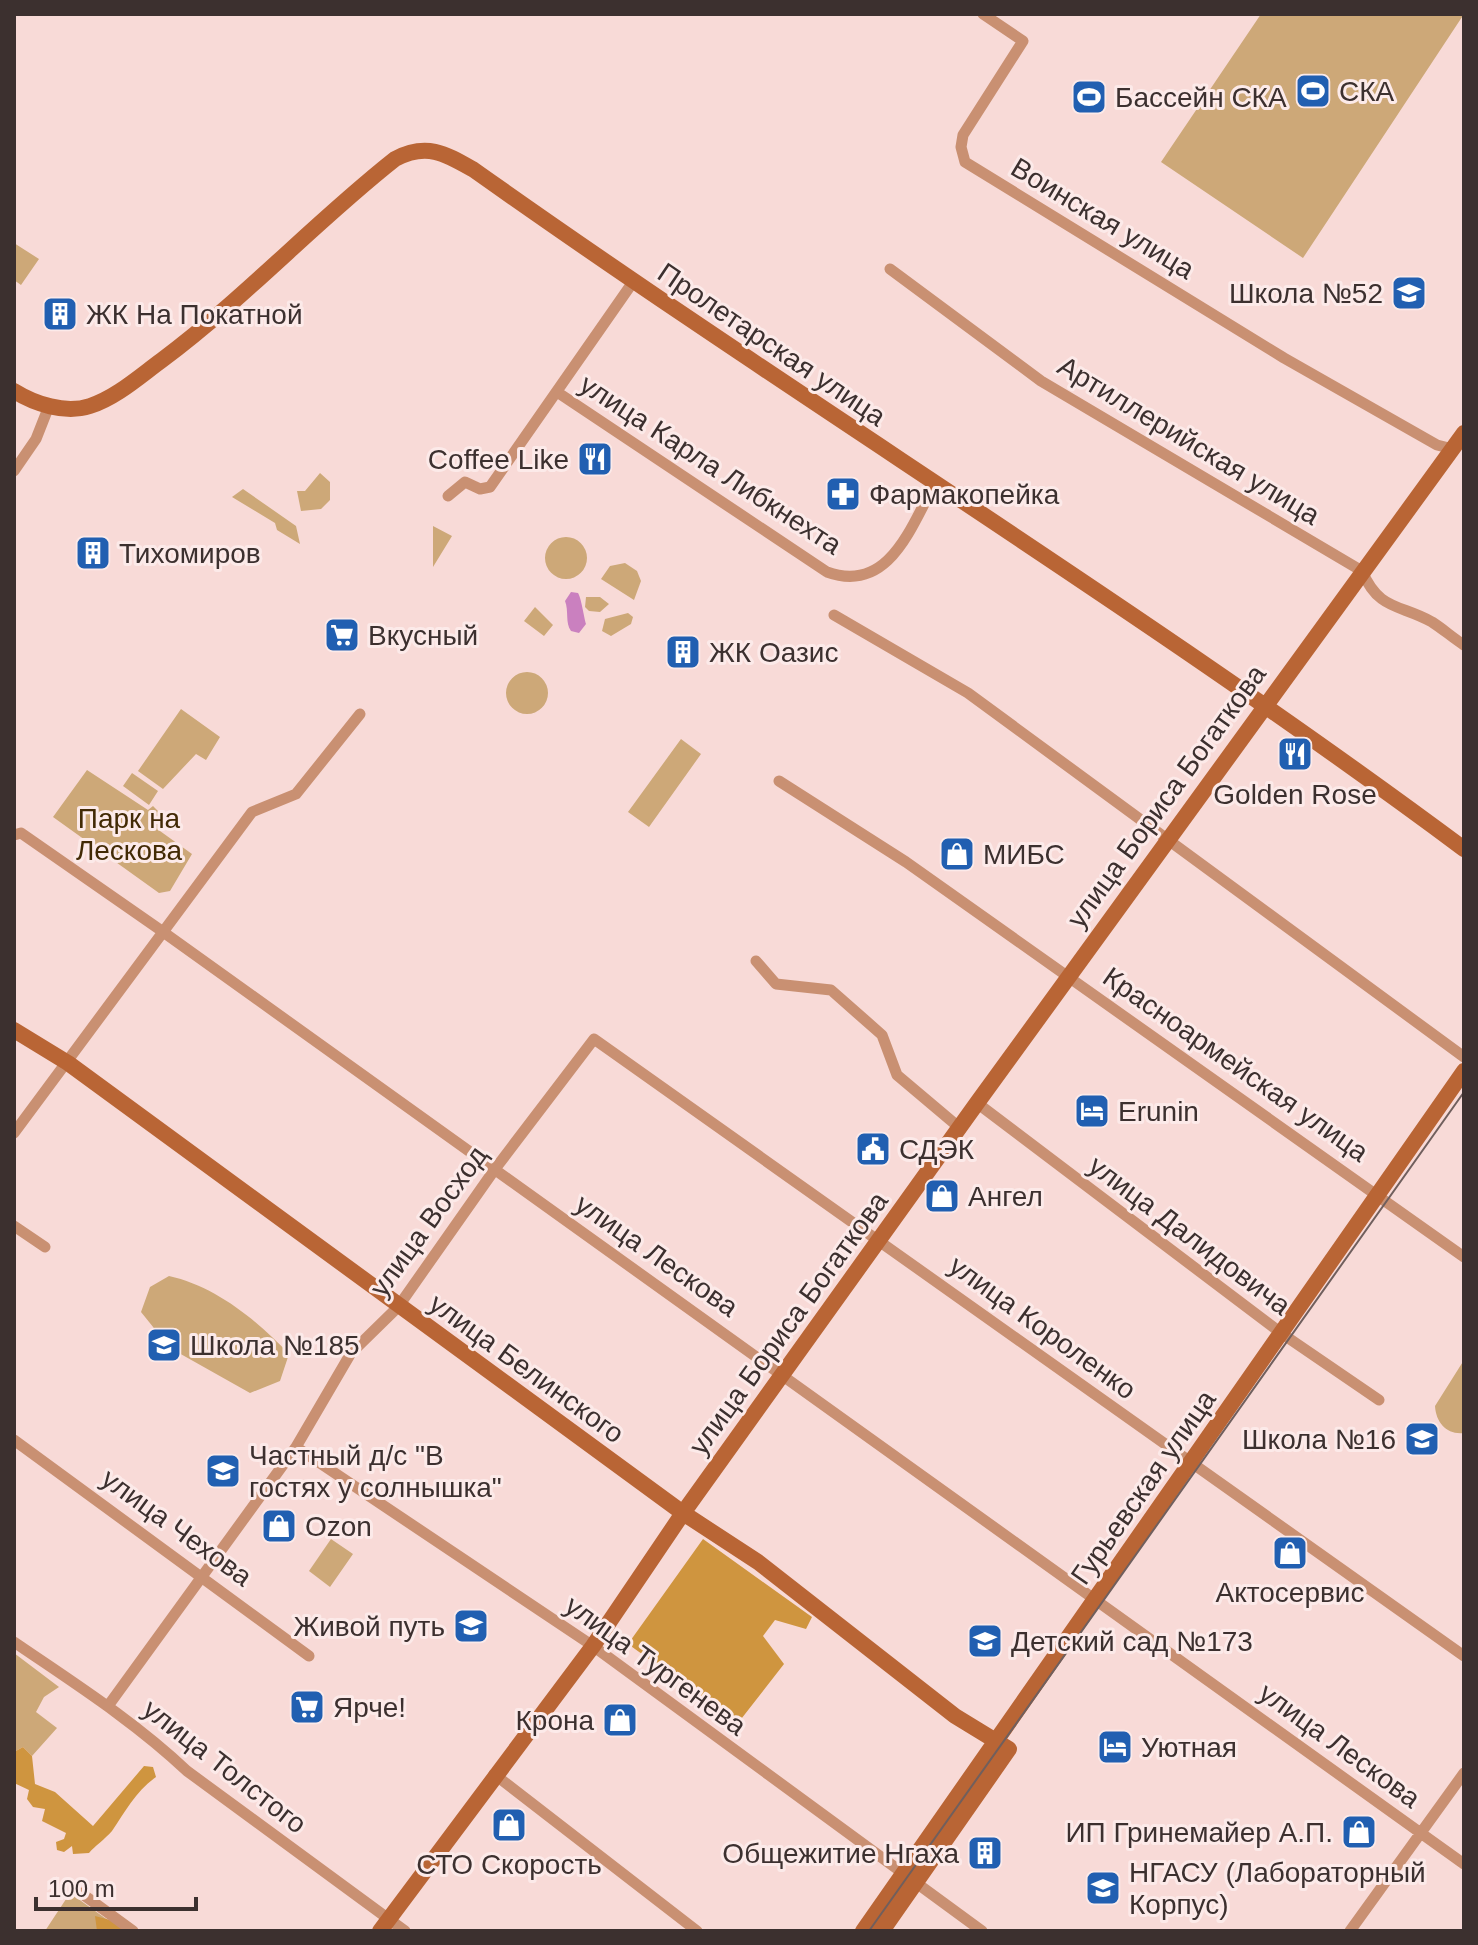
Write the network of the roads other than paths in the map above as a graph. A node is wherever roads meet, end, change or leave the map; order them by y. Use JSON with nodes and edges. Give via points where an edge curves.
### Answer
{"nodes":[{"id":1,"x":983,"y":14,"type":"edge"},
{"id":2,"x":890,"y":269,"type":"dead end"},
{"id":3,"x":633,"y":282,"type":"junction"},
{"id":4,"x":14,"y":391,"type":"edge"},
{"id":5,"x":557,"y":392,"type":"junction"},
{"id":6,"x":54,"y":406,"type":"junction"},
{"id":7,"x":1464,"y":433,"type":"edge"},
{"id":8,"x":1459,"y":450,"type":"edge"},
{"id":9,"x":14,"y":471,"type":"edge"},
{"id":10,"x":934,"y":485,"type":"junction"},
{"id":11,"x":448,"y":496,"type":"dead end"},
{"id":12,"x":1362,"y":571,"type":"junction"},
{"id":13,"x":834,"y":615,"type":"dead end"},
{"id":14,"x":1464,"y":645,"type":"edge"},
{"id":15,"x":1264,"y":703,"type":"junction"},
{"id":16,"x":360,"y":714,"type":"dead end"},
{"id":17,"x":779,"y":781,"type":"dead end"},
{"id":18,"x":14,"y":835,"type":"edge"},
{"id":19,"x":1166,"y":842,"type":"junction"},
{"id":20,"x":1464,"y":849,"type":"edge"},
{"id":21,"x":163,"y":932,"type":"junction"},
{"id":22,"x":756,"y":961,"type":"dead end"},
{"id":23,"x":1069,"y":975,"type":"junction"},
{"id":24,"x":14,"y":1030,"type":"edge"},
{"id":25,"x":594,"y":1039,"type":"joint"},
{"id":26,"x":1464,"y":1057,"type":"edge"},
{"id":27,"x":68,"y":1063,"type":"junction"},
{"id":28,"x":1464,"y":1071,"type":"edge"},
{"id":29,"x":977,"y":1103,"type":"junction"},
{"id":30,"x":961,"y":1129,"type":"junction"},
{"id":31,"x":14,"y":1133,"type":"edge"},
{"id":32,"x":495,"y":1169,"type":"junction"},
{"id":33,"x":1380,"y":1195,"type":"junction"},
{"id":34,"x":14,"y":1226,"type":"edge"},
{"id":35,"x":880,"y":1239,"type":"junction"},
{"id":36,"x":45,"y":1247,"type":"dead end"},
{"id":37,"x":1464,"y":1257,"type":"edge"},
{"id":38,"x":398,"y":1307,"type":"junction"},
{"id":39,"x":1281,"y":1333,"type":"junction"},
{"id":40,"x":784,"y":1375,"type":"junction"},
{"id":41,"x":1379,"y":1400,"type":"dead end"},
{"id":42,"x":14,"y":1440,"type":"edge"},
{"id":43,"x":296,"y":1447,"type":"junction"},
{"id":44,"x":1190,"y":1463,"type":"junction"},
{"id":45,"x":683,"y":1513,"type":"junction"},
{"id":46,"x":203,"y":1575,"type":"junction"},
{"id":47,"x":1097,"y":1599,"type":"junction"},
{"id":48,"x":14,"y":1642,"type":"edge"},
{"id":49,"x":593,"y":1646,"type":"junction"},
{"id":50,"x":309,"y":1656,"type":"dead end"},
{"id":51,"x":1464,"y":1656,"type":"edge"},
{"id":52,"x":108,"y":1706,"type":"junction"},
{"id":53,"x":1003,"y":1744,"type":"junction"},
{"id":54,"x":1464,"y":1773,"type":"edge"},
{"id":55,"x":494,"y":1774,"type":"junction"},
{"id":56,"x":1420,"y":1833,"type":"junction"},
{"id":57,"x":1464,"y":1864,"type":"edge"},
{"id":58,"x":908,"y":1879,"type":"junction"},
{"id":59,"x":81,"y":1893,"type":"dead end"},
{"id":60,"x":384,"y":1925,"type":"edge"},
{"id":61,"x":133,"y":1931,"type":"edge"},
{"id":62,"x":405,"y":1931,"type":"edge"},
{"id":63,"x":697,"y":1931,"type":"edge"},
{"id":64,"x":863,"y":1931,"type":"edge"},
{"id":65,"x":882,"y":1931,"type":"edge"},
{"id":66,"x":982,"y":1931,"type":"edge"},
{"id":67,"x":1350,"y":1931,"type":"edge"}],
"edges":[{"from":1,"to":8,"type":"street","name":"Воинская улица","via":[[1023,41],[963,135],[965,162],[1284,358],[1437,445]]},
{"from":2,"to":12,"type":"street","name":"Артиллерийская улица","via":[[1041,381]]},
{"from":3,"to":5,"type":"street"},
{"from":3,"to":6,"type":"main road","name":"Пролетарская улица","via":[[474,170],[439,150],[411,150],[365,183],[237,300],[119,392],[90,406]]},
{"from":3,"to":10,"type":"main road","name":"Пролетарская улица"},
{"from":4,"to":6,"type":"main road"},
{"from":5,"to":10,"type":"street","name":"улица Карла Либкнехта","via":[[827,572],[844,578],[876,572],[901,546]]},
{"from":5,"to":11,"type":"street","via":[[490,487],[465,482]]},
{"from":6,"to":9,"type":"street"},
{"from":7,"to":8,"type":"main road","name":"улица Бориса Богаткова"},
{"from":8,"to":12,"type":"main road","name":"улица Бориса Богаткова"},
{"from":10,"to":15,"type":"main road","name":"Пролетарская улица"},
{"from":12,"to":14,"type":"street","name":"Артиллерийская улица","via":[[1370,589],[1400,611],[1429,621]]},
{"from":12,"to":15,"type":"main road","name":"улица Бориса Богаткова"},
{"from":13,"to":19,"type":"street","via":[[968,693]]},
{"from":15,"to":19,"type":"main road","name":"улица Бориса Богаткова"},
{"from":15,"to":20,"type":"main road","name":"Пролетарская улица"},
{"from":16,"to":21,"type":"street","via":[[296,794],[252,812]]},
{"from":17,"to":23,"type":"street","name":"Красноармейская улица"},
{"from":18,"to":21,"type":"street","name":"улица Лескова","via":[[21,833]]},
{"from":19,"to":23,"type":"main road","name":"улица Бориса Богаткова"},
{"from":19,"to":26,"type":"street"},
{"from":21,"to":27,"type":"street"},
{"from":21,"to":32,"type":"street","name":"улица Лескова"},
{"from":22,"to":30,"type":"street","via":[[776,984],[831,990],[882,1035],[897,1075]]},
{"from":23,"to":29,"type":"main road","name":"улица Бориса Богаткова"},
{"from":23,"to":33,"type":"street","name":"Красноармейская улица"},
{"from":24,"to":27,"type":"main road","name":"улица Белинского"},
{"from":25,"to":32,"type":"street","name":"улица Восход"},
{"from":25,"to":35,"type":"street","name":"улица Короленко"},
{"from":27,"to":31,"type":"street"},
{"from":27,"to":38,"type":"main road","name":"улица Белинского"},
{"from":28,"to":33,"type":"main road","name":"Гурьевская улица"},
{"from":29,"to":30,"type":"main road","name":"улица Бориса Богаткова"},
{"from":29,"to":39,"type":"street","name":"улица Далидовича"},
{"from":30,"to":35,"type":"main road","name":"улица Бориса Богаткова"},
{"from":32,"to":38,"type":"street","name":"улица Восход"},
{"from":32,"to":40,"type":"street","name":"улица Лескова"},
{"from":33,"to":37,"type":"street","name":"Красноармейская улица"},
{"from":33,"to":39,"type":"main road","name":"Гурьевская улица"},
{"from":34,"to":36,"type":"street"},
{"from":35,"to":40,"type":"main road","name":"улица Бориса Богаткова"},
{"from":35,"to":44,"type":"street","name":"улица Короленко"},
{"from":38,"to":43,"type":"street","name":"улица Восход","via":[[351,1353]]},
{"from":38,"to":45,"type":"main road","name":"улица Белинского"},
{"from":39,"to":41,"type":"street","name":"улица Далидовича"},
{"from":39,"to":44,"type":"main road","name":"Гурьевская улица"},
{"from":40,"to":45,"type":"main road","name":"улица Бориса Богаткова"},
{"from":40,"to":47,"type":"street","name":"улица Лескова"},
{"from":42,"to":46,"type":"street","name":"улица Чехова"},
{"from":43,"to":46,"type":"street","name":"улица Восход"},
{"from":43,"to":49,"type":"street","name":"улица Тургенева"},
{"from":44,"to":47,"type":"main road","name":"Гурьевская улица"},
{"from":44,"to":51,"type":"street","name":"улица Короленко"},
{"from":45,"to":49,"type":"main road","name":"улица Бориса Богаткова"},
{"from":45,"to":53,"type":"main road","name":"улица Белинского","via":[[758,1562],[955,1716]]},
{"from":46,"to":50,"type":"street","name":"улица Чехова"},
{"from":46,"to":52,"type":"street","name":"улица Восход"},
{"from":47,"to":53,"type":"main road","name":"Гурьевская улица"},
{"from":47,"to":56,"type":"street","name":"улица Лескова"},
{"from":48,"to":52,"type":"street","name":"улица Толстого"},
{"from":49,"to":55,"type":"main road","name":"улица Бориса Богаткова"},
{"from":49,"to":58,"type":"street","name":"улица Тургенева"},
{"from":52,"to":60,"type":"street","name":"улица Толстого"},
{"from":53,"to":58,"type":"main road","name":"Гурьевская улица"},
{"from":54,"to":56,"type":"street"},
{"from":55,"to":60,"type":"main road","name":"улица Бориса Богаткова"},
{"from":55,"to":63,"type":"street"},
{"from":56,"to":57,"type":"street","name":"улица Лескова"},
{"from":56,"to":67,"type":"street"},
{"from":58,"to":64,"type":"main road","name":"Гурьевская улица"},
{"from":58,"to":65,"type":"main road","name":"Гурьевская улица"},
{"from":58,"to":66,"type":"street","name":"улица Тургенева"},
{"from":59,"to":61,"type":"street"},
{"from":60,"to":62,"type":"street","name":"улица Толстого"}]}
